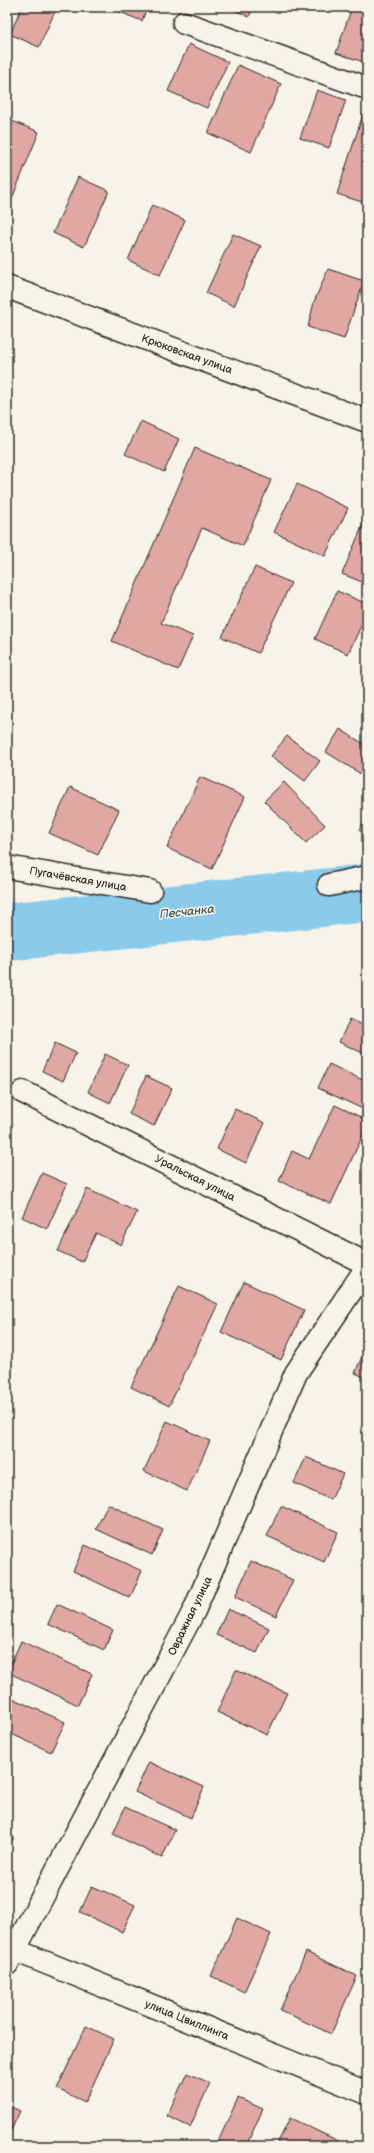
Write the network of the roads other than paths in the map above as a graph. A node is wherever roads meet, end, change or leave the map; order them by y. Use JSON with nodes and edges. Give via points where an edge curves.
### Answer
{"nodes":[{"id":1,"x":184,"y":23,"type":"dead end"},
{"id":2,"x":367,"y":88,"type":"edge"},
{"id":3,"x":7,"y":287,"type":"edge"},
{"id":4,"x":367,"y":421,"type":"edge"},
{"id":5,"x":7,"y":867,"type":"edge"},
{"id":6,"x":367,"y":877,"type":"edge"},
{"id":7,"x":329,"y":885,"type":"dead end"},
{"id":8,"x":150,"y":891,"type":"dead end"},
{"id":9,"x":24,"y":1092,"type":"dead end"},
{"id":10,"x":367,"y":1264,"type":"edge"},
{"id":11,"x":367,"y":1267,"type":"edge"},
{"id":12,"x":9,"y":1954,"type":"edge"},
{"id":13,"x":367,"y":2092,"type":"edge"}],
"edges":[{"from":1,"to":2,"type":"street"},
{"from":3,"to":4,"type":"street","name":"Крюковская улица"},
{"from":5,"to":8,"type":"street","name":"Пугачёвская улица"},
{"from":6,"to":7,"type":"street"},
{"from":9,"to":10,"type":"street","name":"Уральская улица"},
{"from":11,"to":12,"type":"street","name":"Овражная улица","via":[[296,1372],[194,1611]]},
{"from":12,"to":13,"type":"street","name":"улица Цвиллинга"}]}
